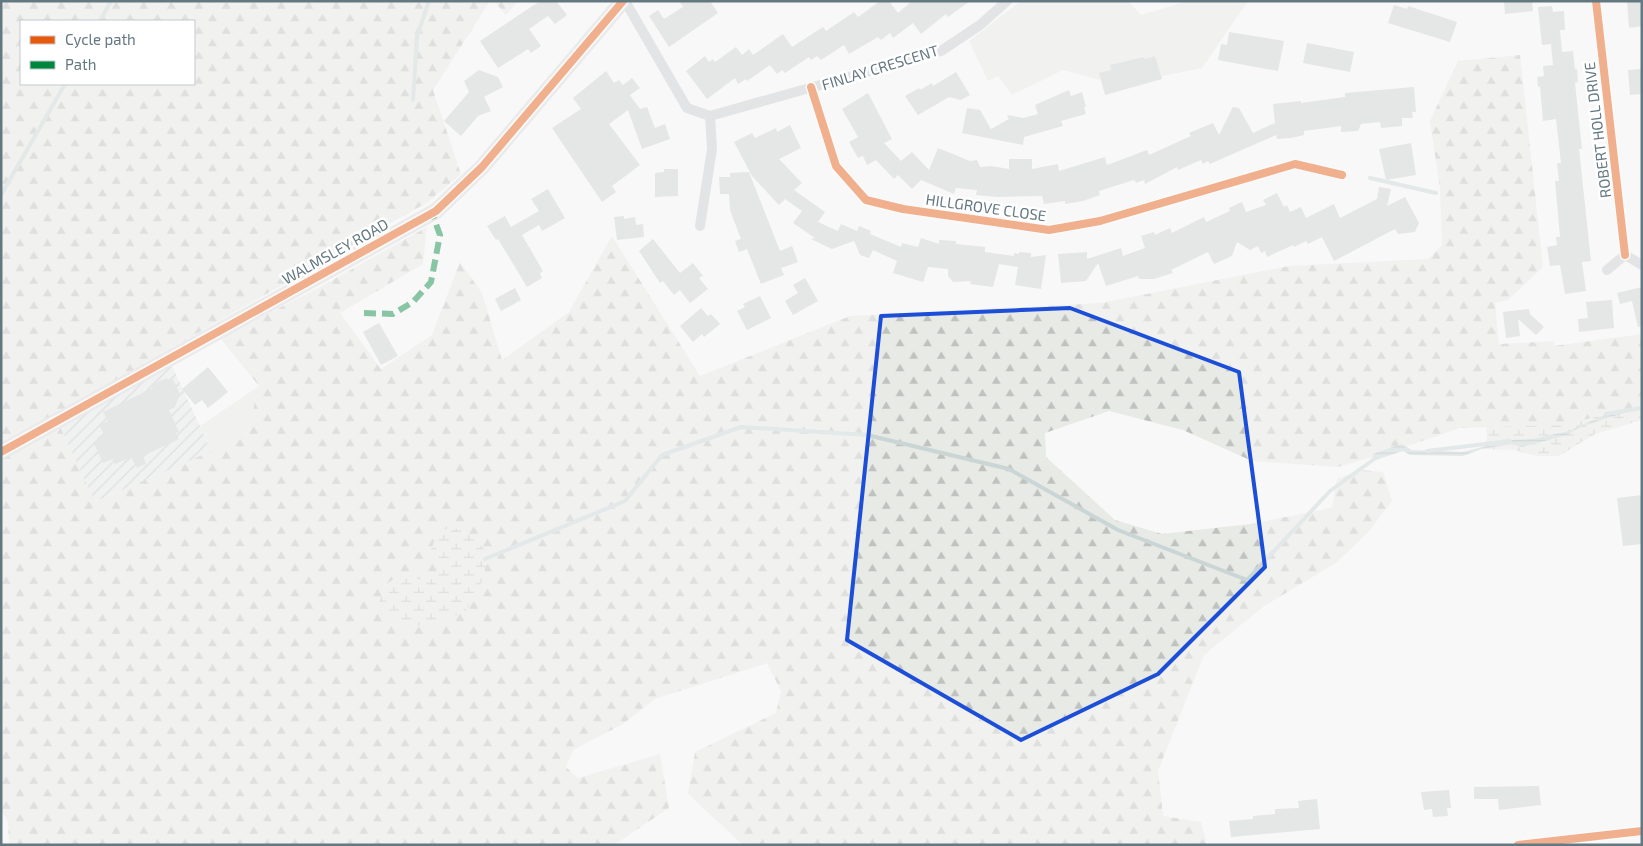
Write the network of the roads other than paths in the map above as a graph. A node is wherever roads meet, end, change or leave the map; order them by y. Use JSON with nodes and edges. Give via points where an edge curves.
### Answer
{"nodes":[{"id":1,"x":624,"y":1,"type":"edge"},
{"id":2,"x":1007,"y":1,"type":"edge"},
{"id":3,"x":1596,"y":1,"type":"edge"},
{"id":4,"x":812,"y":87,"type":"junction"},
{"id":5,"x":710,"y":116,"type":"junction"},
{"id":6,"x":1342,"y":176,"type":"dead end"},
{"id":7,"x":700,"y":226,"type":"dead end"},
{"id":8,"x":1625,"y":256,"type":"junction"},
{"id":9,"x":1642,"y":265,"type":"edge"},
{"id":10,"x":1607,"y":270,"type":"dead end"},
{"id":11,"x":1,"y":452,"type":"edge"},
{"id":12,"x":1642,"y":831,"type":"edge"},
{"id":13,"x":1518,"y":845,"type":"edge"}],
"edges":[{"from":1,"to":5,"type":"street","via":[[687,108]]},
{"from":1,"to":11,"type":"street","name":"WALMSLEY ROAD","via":[[482,167],[436,211]]},
{"from":2,"to":4,"type":"street","name":"FINLAY CRESCENT","via":[[980,25],[941,51]]},
{"from":3,"to":8,"type":"street","name":"ROBERT HOLL DRIVE"},
{"from":4,"to":5,"type":"street","name":"FINLAY CRESCENT"},
{"from":4,"to":6,"type":"street","name":"HILLGROVE CLOSE","via":[[836,166],[866,200],[903,209],[1050,230],[1100,221],[1296,164]]},
{"from":5,"to":7,"type":"street","via":[[712,148]]},
{"from":8,"to":9,"type":"street"},
{"from":8,"to":10,"type":"street"},
{"from":12,"to":13,"type":"street"}]}
